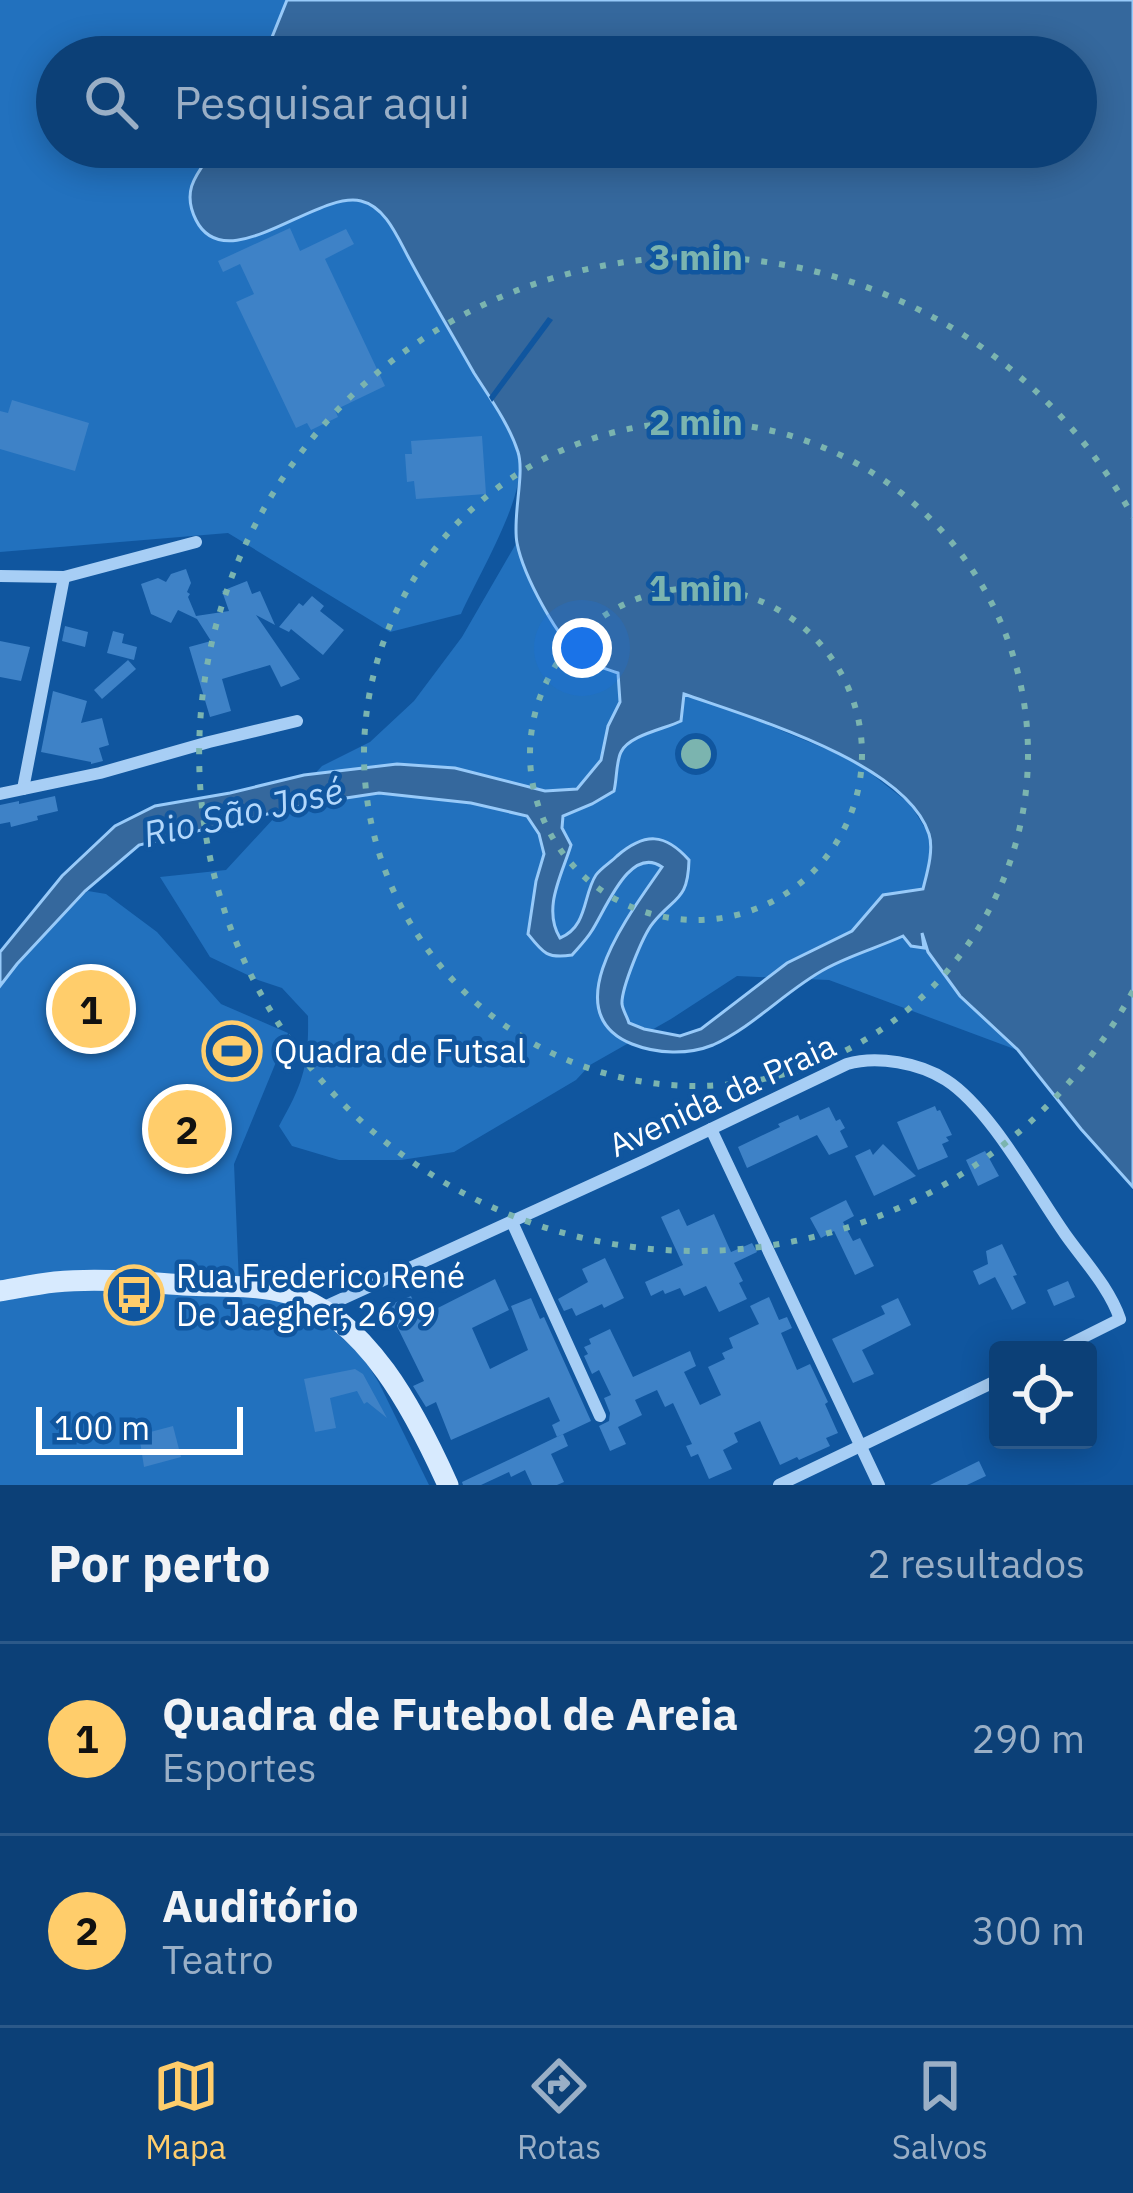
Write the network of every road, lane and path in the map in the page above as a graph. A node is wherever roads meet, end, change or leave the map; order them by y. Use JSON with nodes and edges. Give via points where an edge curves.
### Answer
{"nodes":[{"id":1,"x":196,"y":542,"type":"dead end"},
{"id":2,"x":0,"y":576,"type":"edge"},
{"id":3,"x":64,"y":577,"type":"junction"},
{"id":4,"x":297,"y":721,"type":"dead end"},
{"id":5,"x":22,"y":789,"type":"junction"},
{"id":6,"x":0,"y":794,"type":"edge"},
{"id":7,"x":711,"y":1129,"type":"junction"},
{"id":8,"x":512,"y":1222,"type":"junction"},
{"id":9,"x":0,"y":1291,"type":"edge"},
{"id":10,"x":320,"y":1309,"type":"junction"},
{"id":11,"x":1076,"y":1341,"type":"edge"},
{"id":12,"x":989,"y":1384,"type":"edge"},
{"id":13,"x":600,"y":1416,"type":"dead end"},
{"id":14,"x":861,"y":1448,"type":"junction"},
{"id":15,"x":448,"y":1485,"type":"edge"},
{"id":16,"x":779,"y":1485,"type":"edge"},
{"id":17,"x":879,"y":1485,"type":"edge"}],
"edges":[{"from":1,"to":3,"type":"street"},
{"from":2,"to":3,"type":"street"},
{"from":3,"to":5,"type":"street"},
{"from":4,"to":5,"type":"street"},
{"from":5,"to":6,"type":"street"},
{"from":7,"to":8,"type":"street","name":"Avenida da Praia"},
{"from":7,"to":11,"type":"street","name":"Avenida da Praia","via":[[855,1061],[907,1065],[947,1080],[999,1135],[1120,1319]]},
{"from":7,"to":14,"type":"street"},
{"from":8,"to":10,"type":"street","name":"Avenida da Praia"},
{"from":8,"to":13,"type":"street"},
{"from":9,"to":10,"type":"main road","via":[[135,1282],[282,1292]]},
{"from":10,"to":15,"type":"main road","via":[[382,1366]]},
{"from":12,"to":14,"type":"street"},
{"from":14,"to":16,"type":"street"},
{"from":14,"to":17,"type":"street"}]}
